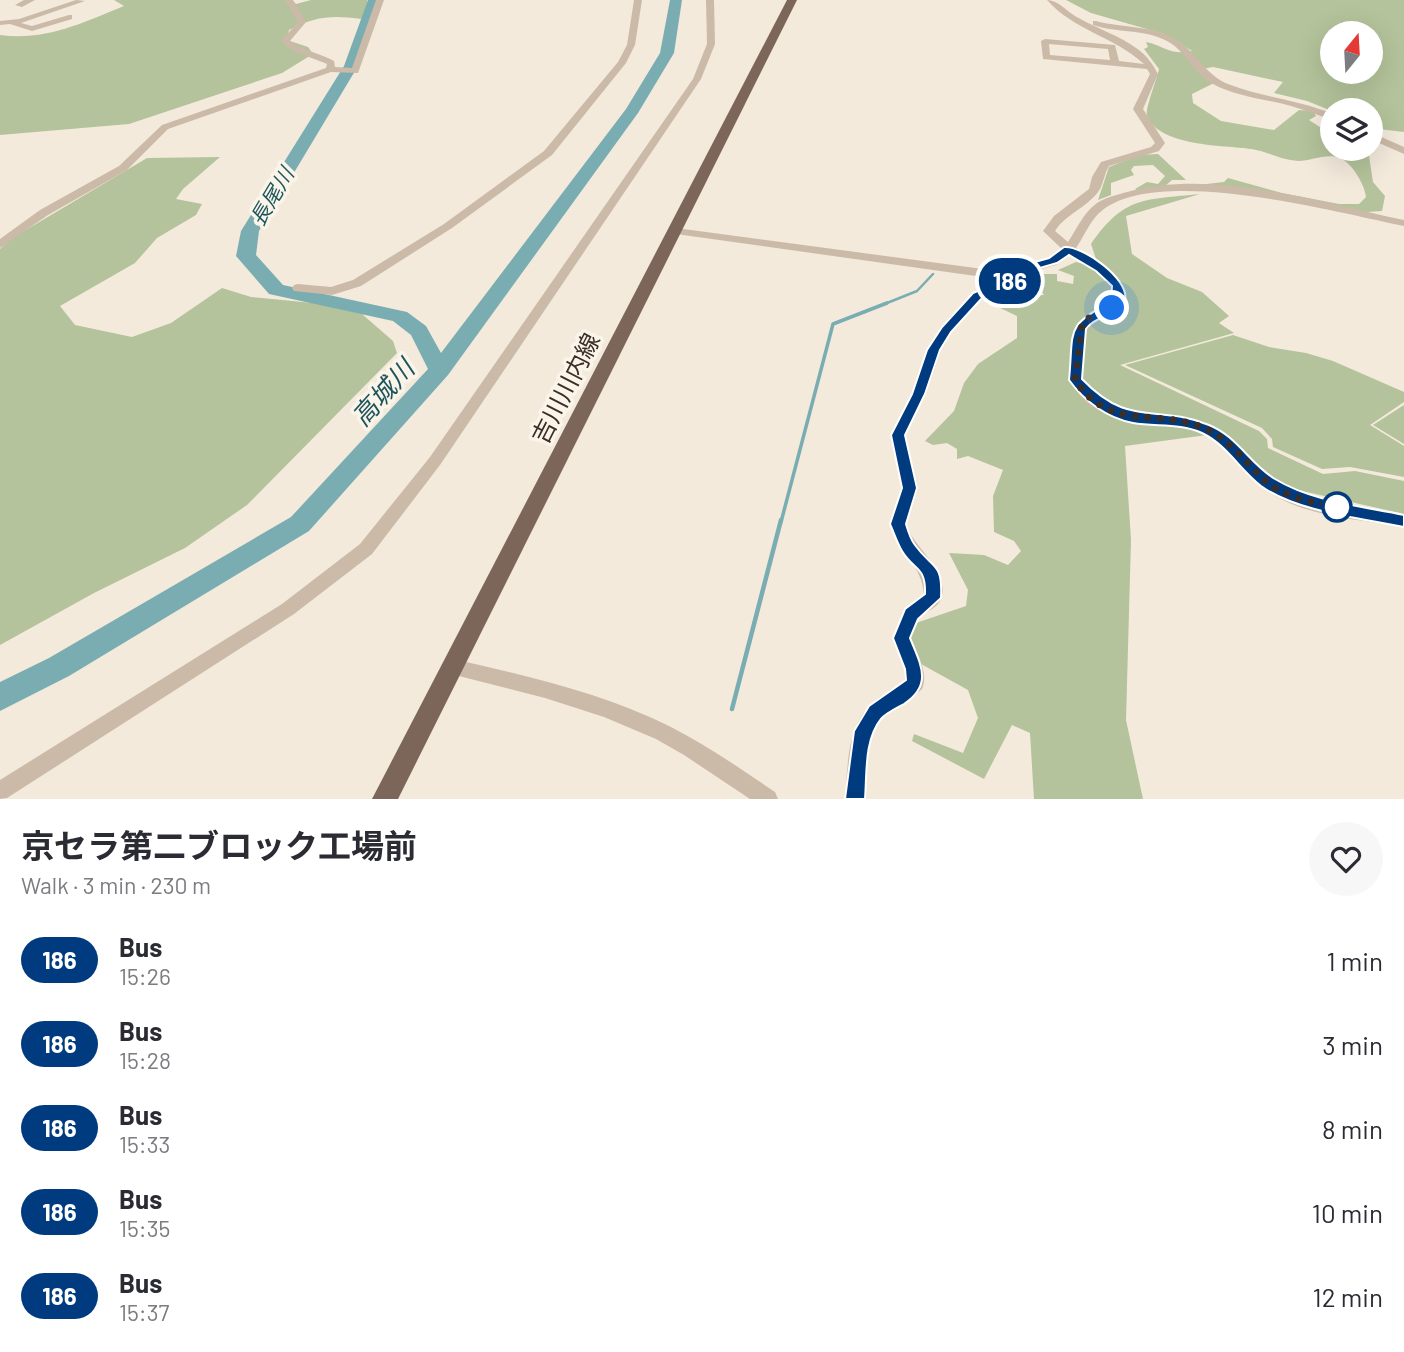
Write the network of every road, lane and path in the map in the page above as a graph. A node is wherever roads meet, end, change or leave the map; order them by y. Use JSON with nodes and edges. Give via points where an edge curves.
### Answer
{"nodes":[{"id":1,"x":31,"y":0,"type":"edge"},
{"id":2,"x":289,"y":0,"type":"edge"},
{"id":3,"x":380,"y":0,"type":"edge"},
{"id":4,"x":638,"y":0,"type":"edge"},
{"id":5,"x":710,"y":0,"type":"edge"},
{"id":6,"x":792,"y":0,"type":"edge"},
{"id":7,"x":1051,"y":0,"type":"edge"},
{"id":8,"x":81,"y":1,"type":"edge"},
{"id":9,"x":19,"y":5,"type":"dead end"},
{"id":10,"x":51,"y":10,"type":"junction"},
{"id":11,"x":1071,"y":14,"type":"junction"},
{"id":12,"x":0,"y":23,"type":"edge"},
{"id":13,"x":13,"y":23,"type":"junction"},
{"id":14,"x":1077,"y":37,"type":"dead end"},
{"id":15,"x":1118,"y":42,"type":"junction"},
{"id":16,"x":1071,"y":62,"type":"dead end"},
{"id":17,"x":1115,"y":64,"type":"junction"},
{"id":18,"x":330,"y":69,"type":"junction"},
{"id":19,"x":1152,"y":69,"type":"junction"},
{"id":20,"x":1320,"y":112,"type":"edge"},
{"id":21,"x":1383,"y":141,"type":"edge"},
{"id":22,"x":1404,"y":151,"type":"edge"},
{"id":23,"x":1404,"y":223,"type":"edge"},
{"id":24,"x":676,"y":231,"type":"junction"},
{"id":25,"x":0,"y":245,"type":"edge"},
{"id":26,"x":1068,"y":250,"type":"junction"},
{"id":27,"x":1014,"y":272,"type":"junction"},
{"id":28,"x":298,"y":288,"type":"dead end"},
{"id":29,"x":1404,"y":521,"type":"edge"},
{"id":30,"x":453,"y":667,"type":"junction"},
{"id":31,"x":396,"y":778,"type":"junction"},
{"id":32,"x":0,"y":791,"type":"edge"},
{"id":33,"x":374,"y":799,"type":"edge"},
{"id":34,"x":385,"y":799,"type":"edge"},
{"id":35,"x":392,"y":799,"type":"edge"},
{"id":36,"x":768,"y":799,"type":"edge"},
{"id":37,"x":855,"y":799,"type":"edge"}],
"edges":[{"from":1,"to":9,"type":"street"},
{"from":2,"to":18,"type":"street","via":[[302,22],[285,41],[299,51],[326,59]]},
{"from":3,"to":18,"type":"street","via":[[350,71]]},
{"from":4,"to":28,"type":"street","via":[[634,35],[622,63],[548,153],[448,226],[357,283],[332,291]]},
{"from":5,"to":32,"type":"street","via":[[711,44],[697,79],[435,461],[366,549],[288,609]]},
{"from":6,"to":24,"type":"main road","name":"吉川川内線"},
{"from":7,"to":11,"type":"street"},
{"from":8,"to":10,"type":"street"},
{"from":10,"to":13,"type":"street"},
{"from":10,"to":13,"type":"street","via":[[73,18],[32,29]]},
{"from":11,"to":15,"type":"street"},
{"from":11,"to":20,"type":"street","via":[[1108,28],[1165,37],[1214,81]]},
{"from":12,"to":13,"type":"street"},
{"from":14,"to":15,"type":"street"},
{"from":15,"to":19,"type":"street"},
{"from":16,"to":19,"type":"street"},
{"from":17,"to":17,"type":"street","via":[[1046,57],[1045,41],[1112,47]]},
{"from":17,"to":19,"type":"street"},
{"from":18,"to":25,"type":"street","via":[[165,127],[128,165],[46,209]]},
{"from":19,"to":26,"type":"street","via":[[1138,109],[1160,138],[1159,146],[1114,160],[1101,169],[1094,190],[1058,218],[1049,231]]},
{"from":21,"to":22,"type":"street"},
{"from":23,"to":26,"type":"street","via":[[1245,193],[1186,188],[1106,202],[1093,210]]},
{"from":24,"to":27,"type":"street","via":[[964,272]]},
{"from":24,"to":30,"type":"main road","name":"吉川川内線"},
{"from":26,"to":27,"type":"street","via":[[1053,261]]},
{"from":26,"to":29,"type":"street","via":[[1100,268],[1119,291],[1116,305],[1086,320],[1080,329],[1075,380],[1087,395],[1122,415],[1206,429],[1231,446],[1267,482],[1297,498]]},
{"from":27,"to":37,"type":"street","via":[[1010,281],[977,296],[947,329],[898,435],[910,488],[898,524],[909,549],[934,580],[933,598],[911,614],[902,638],[915,682],[875,712],[861,738]]},
{"from":30,"to":31,"type":"main road","name":"吉川川内線"},
{"from":30,"to":36,"type":"street","via":[[549,689],[625,716],[691,748]]},
{"from":31,"to":33,"type":"street"},
{"from":31,"to":34,"type":"main road","name":"吉川川内線"},
{"from":31,"to":35,"type":"street"}]}
